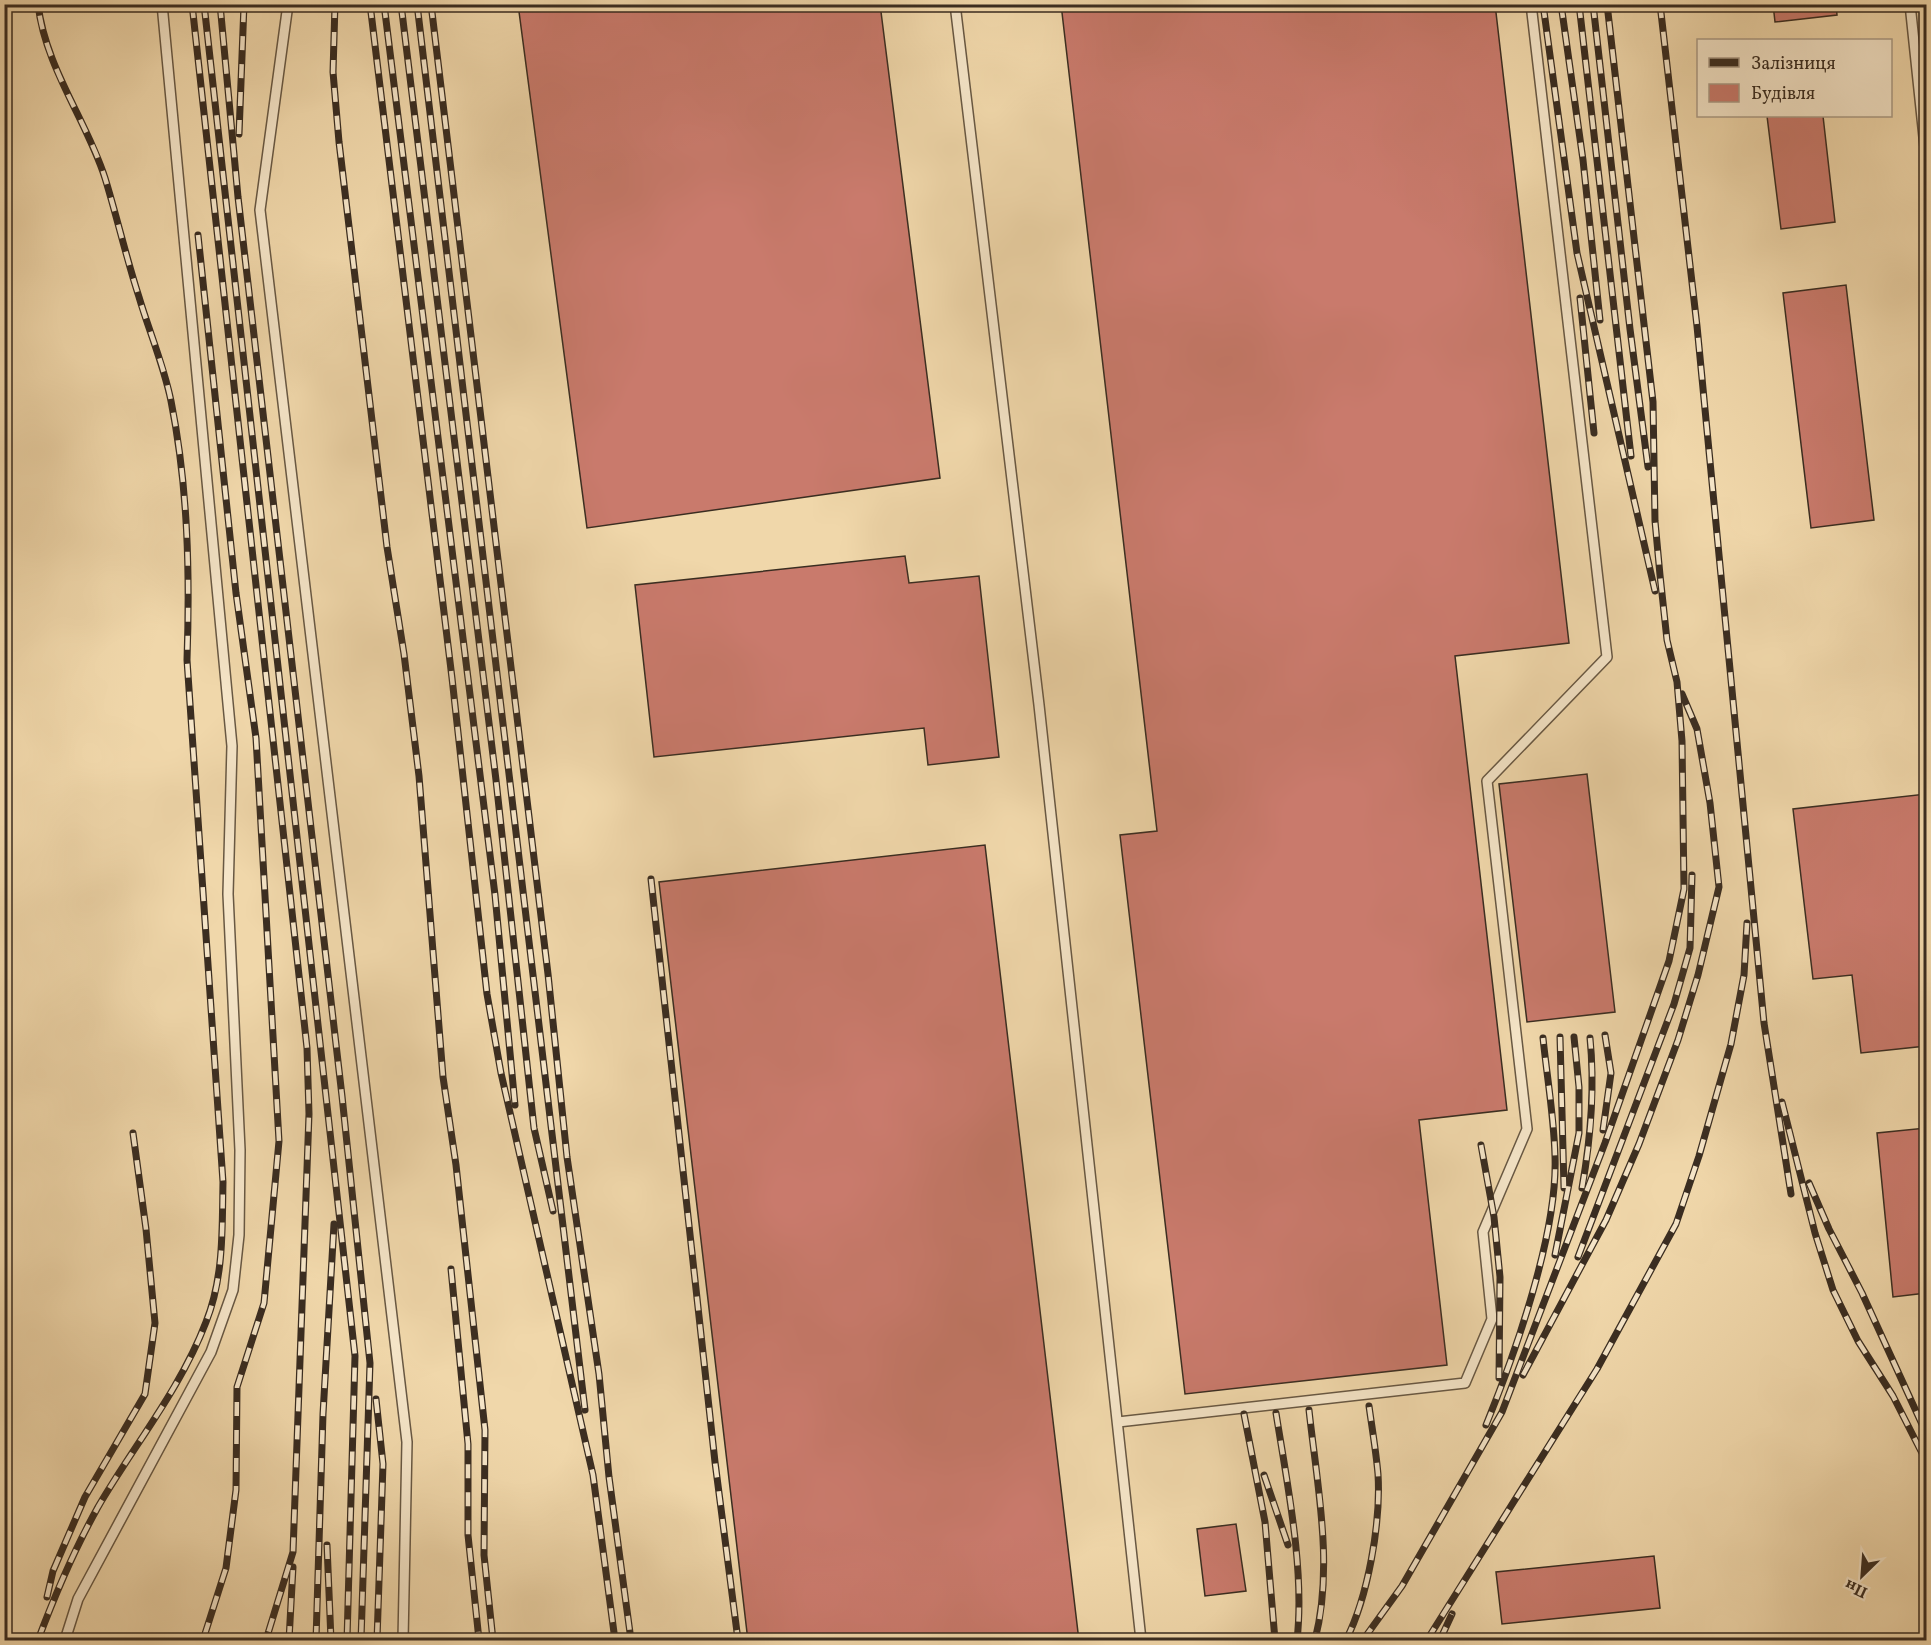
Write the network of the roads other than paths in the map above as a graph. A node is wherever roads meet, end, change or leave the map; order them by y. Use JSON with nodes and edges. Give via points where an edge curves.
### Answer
{"nodes":[{"id":1,"x":162,"y":4,"type":"edge"},
{"id":2,"x":288,"y":4,"type":"edge"},
{"id":3,"x":956,"y":4,"type":"edge"},
{"id":4,"x":1531,"y":4,"type":"edge"},
{"id":5,"x":1910,"y":4,"type":"edge"},
{"id":6,"x":1926,"y":156,"type":"edge"},
{"id":7,"x":1118,"y":1422,"type":"junction"},
{"id":8,"x":65,"y":1641,"type":"edge"},
{"id":9,"x":403,"y":1641,"type":"edge"},
{"id":10,"x":1142,"y":1641,"type":"edge"}],
"edges":[{"from":1,"to":8,"type":"lane","via":[[232,746],[228,894],[240,1150],[239,1235],[233,1290],[211,1352],[78,1599]]},
{"from":2,"to":9,"type":"lane","via":[[261,210],[407,1442]]},
{"from":3,"to":7,"type":"lane","via":[[1038,693]]},
{"from":4,"to":7,"type":"lane","via":[[1607,657],[1487,781],[1527,1129],[1483,1232],[1492,1319],[1465,1383]]},
{"from":5,"to":6,"type":"lane"},
{"from":7,"to":10,"type":"lane"}]}
